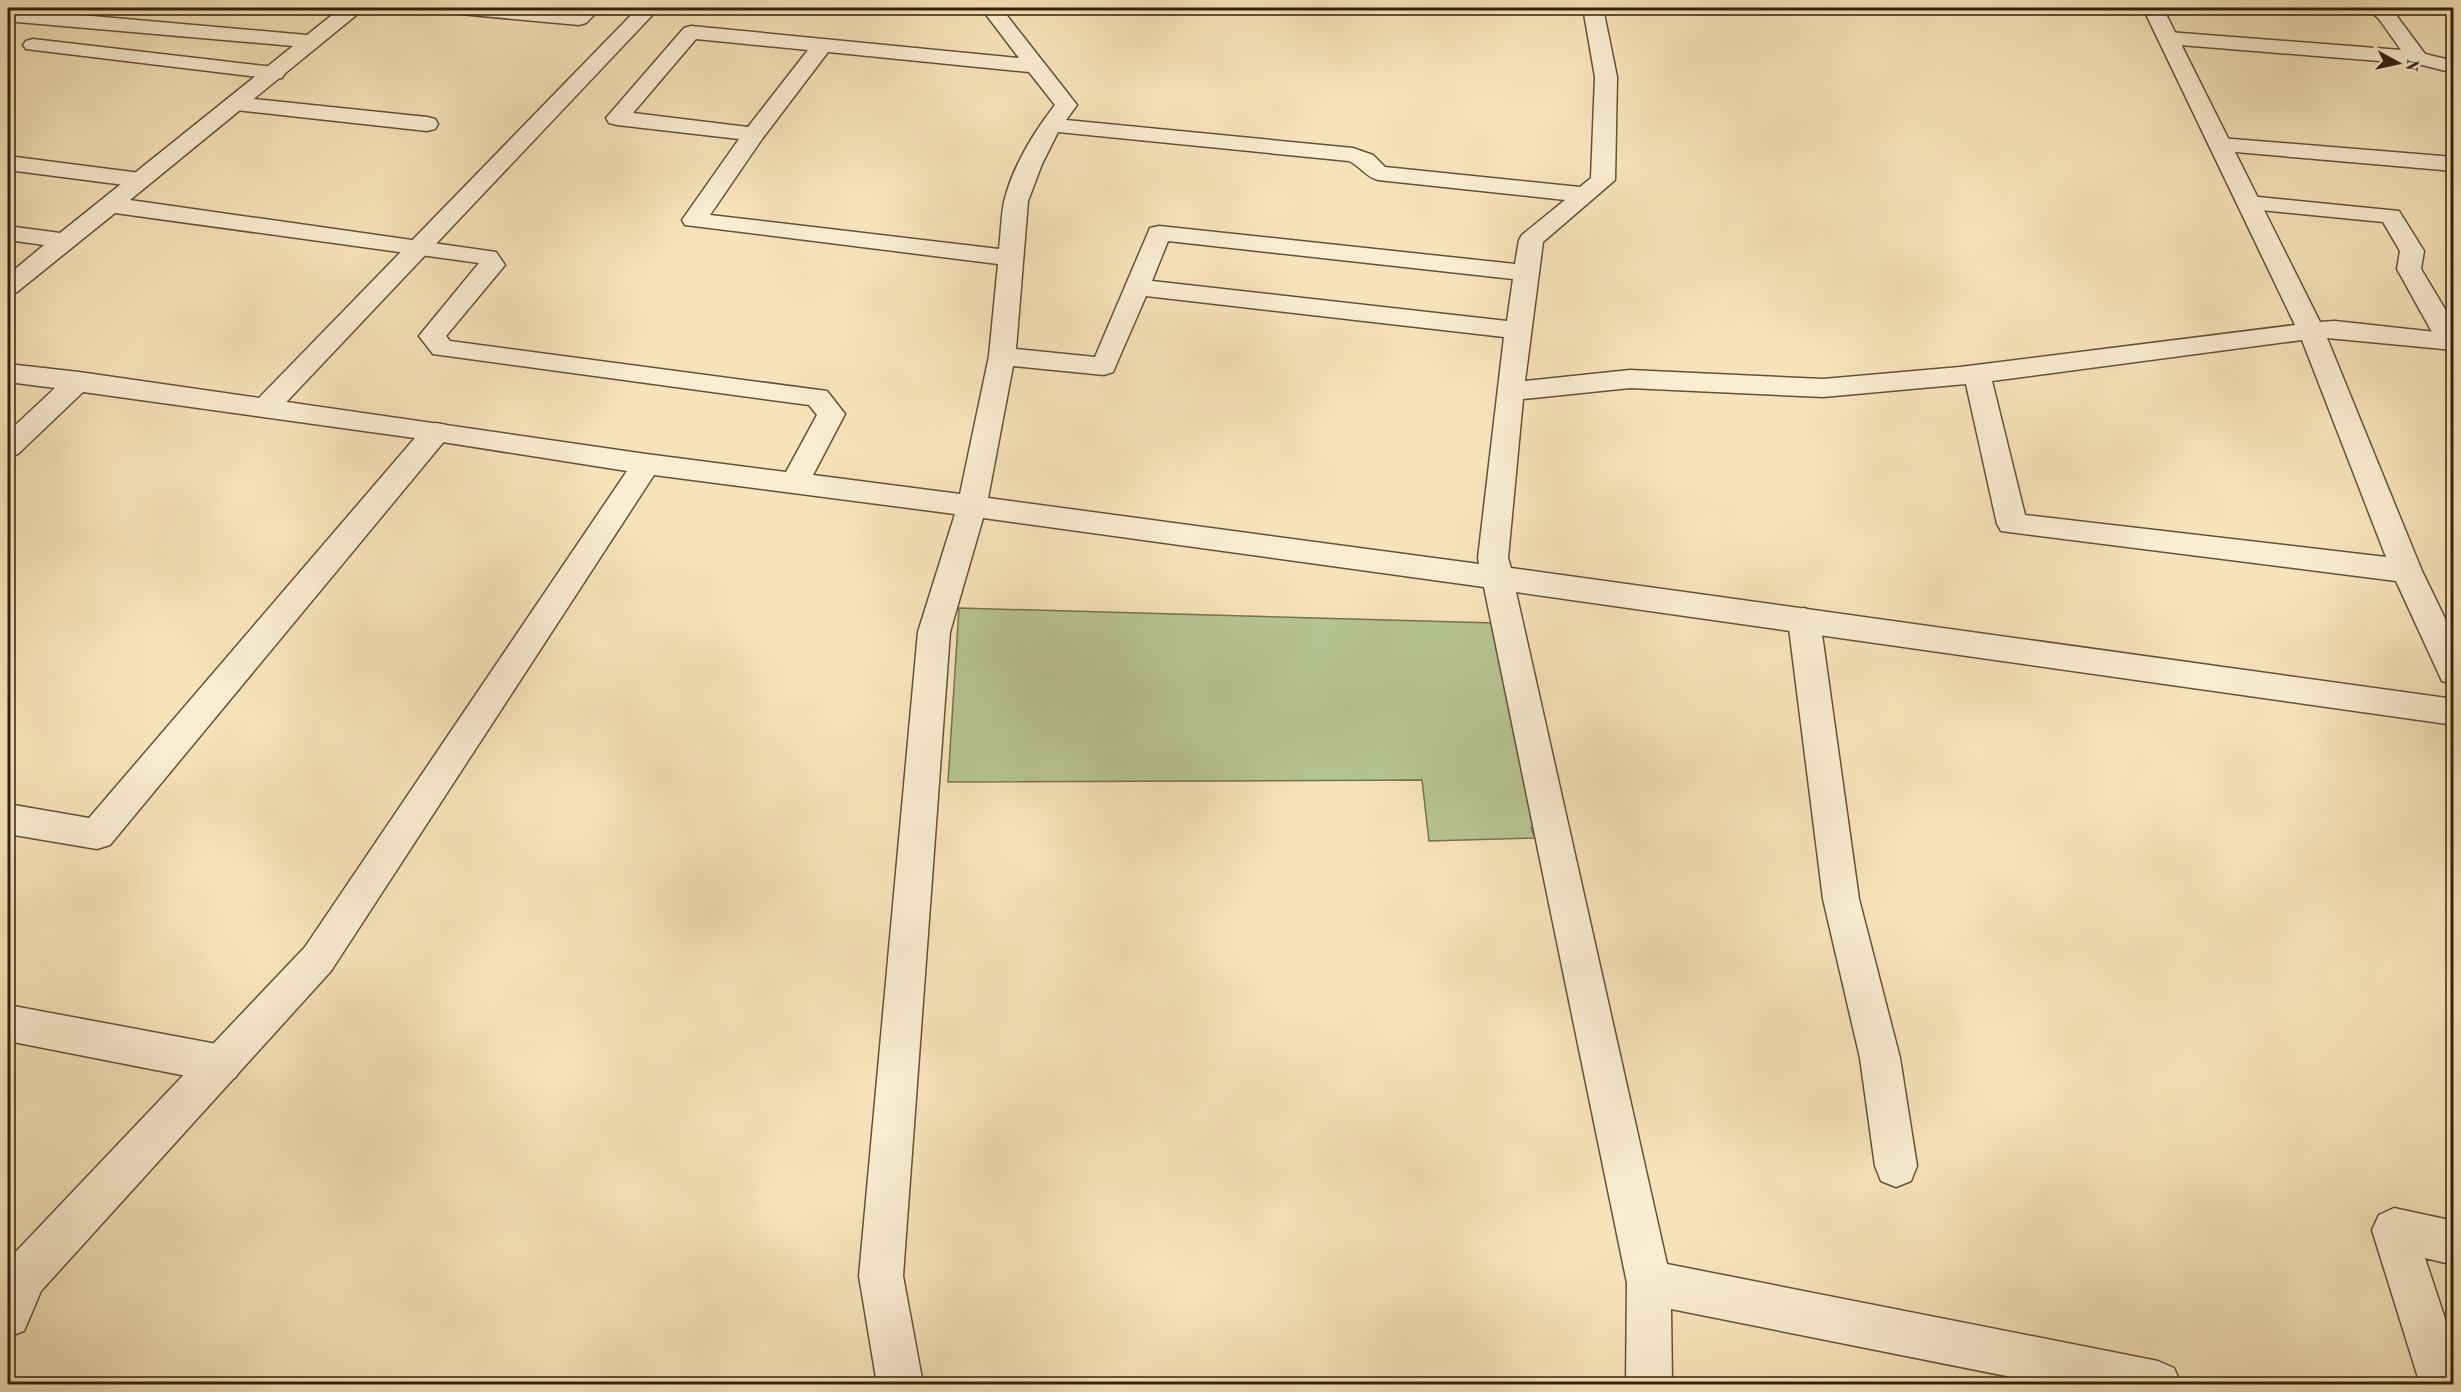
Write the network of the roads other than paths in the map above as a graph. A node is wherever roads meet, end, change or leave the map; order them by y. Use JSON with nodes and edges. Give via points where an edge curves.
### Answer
{"nodes":[{"id":1,"x":27,"y":8,"type":"edge"},
{"id":2,"x":353,"y":8,"type":"edge"},
{"id":3,"x":460,"y":8,"type":"edge"},
{"id":4,"x":591,"y":8,"type":"edge"},
{"id":5,"x":649,"y":8,"type":"edge"},
{"id":6,"x":991,"y":8,"type":"edge"},
{"id":7,"x":1593,"y":8,"type":"edge"},
{"id":8,"x":2153,"y":8,"type":"edge"},
{"id":9,"x":2377,"y":8,"type":"edge"},
{"id":10,"x":719,"y":16,"type":"dead end"},
{"id":11,"x":705,"y":33,"type":"junction"},
{"id":12,"x":2168,"y":38,"type":"junction"},
{"id":13,"x":312,"y":42,"type":"junction"},
{"id":14,"x":33,"y":45,"type":"dead end"},
{"id":15,"x":822,"y":45,"type":"junction"},
{"id":16,"x":2417,"y":58,"type":"junction"},
{"id":17,"x":1036,"y":66,"type":"junction"},
{"id":18,"x":2454,"y":67,"type":"edge"},
{"id":19,"x":274,"y":73,"type":"junction"},
{"id":20,"x":235,"y":104,"type":"junction"},
{"id":21,"x":427,"y":124,"type":"dead end"},
{"id":22,"x":1051,"y":125,"type":"junction"},
{"id":23,"x":754,"y":134,"type":"junction"},
{"id":24,"x":2220,"y":144,"type":"junction"},
{"id":25,"x":8,"y":163,"type":"edge"},
{"id":26,"x":2454,"y":164,"type":"edge"},
{"id":27,"x":140,"y":180,"type":"junction"},
{"id":28,"x":1585,"y":195,"type":"junction"},
{"id":29,"x":2249,"y":203,"type":"junction"},
{"id":30,"x":111,"y":205,"type":"junction"},
{"id":31,"x":8,"y":233,"type":"edge"},
{"id":32,"x":64,"y":241,"type":"junction"},
{"id":33,"x":419,"y":248,"type":"junction"},
{"id":34,"x":1011,"y":258,"type":"junction"},
{"id":35,"x":1526,"y":273,"type":"junction"},
{"id":36,"x":8,"y":287,"type":"edge"},
{"id":37,"x":1137,"y":287,"type":"junction"},
{"id":38,"x":1518,"y":330,"type":"junction"},
{"id":39,"x":2311,"y":331,"type":"junction"},
{"id":40,"x":2452,"y":341,"type":"edge"},
{"id":41,"x":1002,"y":356,"type":"junction"},
{"id":42,"x":8,"y":373,"type":"edge"},
{"id":43,"x":1977,"y":374,"type":"junction"},
{"id":44,"x":79,"y":381,"type":"junction"},
{"id":45,"x":1510,"y":391,"type":"junction"},
{"id":46,"x":265,"y":408,"type":"junction"},
{"id":47,"x":436,"y":432,"type":"junction"},
{"id":48,"x":8,"y":447,"type":"edge"},
{"id":49,"x":646,"y":464,"type":"junction"},
{"id":50,"x":795,"y":483,"type":"junction"},
{"id":51,"x":972,"y":506,"type":"junction"},
{"id":52,"x":2407,"y":571,"type":"junction"},
{"id":53,"x":1499,"y":579,"type":"junction"},
{"id":54,"x":1804,"y":620,"type":"junction"},
{"id":55,"x":2454,"y":672,"type":"edge"},
{"id":56,"x":2454,"y":712,"type":"edge"},
{"id":57,"x":8,"y":819,"type":"edge"},
{"id":58,"x":8,"y":1023,"type":"edge"},
{"id":59,"x":222,"y":1064,"type":"junction"},
{"id":60,"x":1896,"y":1166,"type":"dead end"},
{"id":61,"x":2454,"y":1243,"type":"edge"},
{"id":62,"x":16,"y":1274,"type":"edge"},
{"id":63,"x":1650,"y":1283,"type":"junction"},
{"id":64,"x":8,"y":1315,"type":"edge"},
{"id":65,"x":900,"y":1384,"type":"edge"},
{"id":66,"x":1648,"y":1384,"type":"edge"},
{"id":67,"x":2158,"y":1384,"type":"edge"},
{"id":68,"x":2443,"y":1384,"type":"edge"}],
"edges":[{"from":1,"to":13,"type":"street","via":[[17,16]]},
{"from":2,"to":13,"type":"street"},
{"from":3,"to":4,"type":"street","via":[[579,19]]},
{"from":5,"to":33,"type":"street"},
{"from":6,"to":17,"type":"street"},
{"from":7,"to":28,"type":"street","via":[[1606,77],[1605,150],[1603,180]]},
{"from":8,"to":12,"type":"street"},
{"from":9,"to":16,"type":"street"},
{"from":10,"to":11,"type":"street"},
{"from":11,"to":15,"type":"street"},
{"from":11,"to":23,"type":"street","via":[[692,32],[617,118]]},
{"from":12,"to":16,"type":"street"},
{"from":12,"to":24,"type":"street"},
{"from":13,"to":19,"type":"street"},
{"from":14,"to":19,"type":"street"},
{"from":15,"to":17,"type":"street"},
{"from":15,"to":23,"type":"street"},
{"from":16,"to":18,"type":"street"},
{"from":17,"to":22,"type":"street","via":[[1066,105]]},
{"from":19,"to":20,"type":"street"},
{"from":20,"to":21,"type":"street"},
{"from":20,"to":27,"type":"street"},
{"from":22,"to":28,"type":"street","via":[[1353,155],[1378,173]]},
{"from":22,"to":34,"type":"street","via":[[1016,201]]},
{"from":23,"to":34,"type":"street","via":[[694,220]]},
{"from":24,"to":26,"type":"street"},
{"from":24,"to":29,"type":"street"},
{"from":25,"to":27,"type":"street"},
{"from":27,"to":30,"type":"street"},
{"from":28,"to":35,"type":"street","via":[[1531,240]]},
{"from":29,"to":39,"type":"street"},
{"from":29,"to":40,"type":"street","via":[[2391,216],[2412,251],[2409,269]]},
{"from":30,"to":32,"type":"street"},
{"from":30,"to":33,"type":"street"},
{"from":31,"to":32,"type":"street"},
{"from":32,"to":36,"type":"street"},
{"from":33,"to":46,"type":"street"},
{"from":33,"to":50,"type":"street","via":[[487,257],[493,265],[432,336],[442,348],[817,397],[831,414]]},
{"from":34,"to":41,"type":"street"},
{"from":35,"to":37,"type":"street","via":[[1159,233]]},
{"from":35,"to":38,"type":"street"},
{"from":37,"to":38,"type":"street"},
{"from":37,"to":41,"type":"street","via":[[1104,366]]},
{"from":38,"to":45,"type":"street"},
{"from":39,"to":40,"type":"street","via":[[2335,329]]},
{"from":39,"to":43,"type":"street"},
{"from":39,"to":52,"type":"street"},
{"from":41,"to":51,"type":"street"},
{"from":42,"to":44,"type":"street"},
{"from":43,"to":45,"type":"street","via":[[1824,388],[1630,379]]},
{"from":43,"to":52,"type":"street","via":[[2012,524]]},
{"from":44,"to":46,"type":"street"},
{"from":44,"to":48,"type":"street"},
{"from":45,"to":53,"type":"street","via":[[1493,558]]},
{"from":46,"to":47,"type":"street"},
{"from":47,"to":49,"type":"street"},
{"from":47,"to":57,"type":"street","via":[[97,834]]},
{"from":49,"to":50,"type":"street"},
{"from":49,"to":59,"type":"street","via":[[318,959]]},
{"from":50,"to":51,"type":"street"},
{"from":51,"to":53,"type":"street"},
{"from":51,"to":65,"type":"street","via":[[934,632],[881,1276]]},
{"from":52,"to":55,"type":"street"},
{"from":53,"to":54,"type":"street"},
{"from":53,"to":63,"type":"street"},
{"from":54,"to":56,"type":"street"},
{"from":54,"to":60,"type":"street","via":[[1841,899],[1880,1058]]},
{"from":58,"to":59,"type":"street"},
{"from":59,"to":62,"type":"street"},
{"from":61,"to":68,"type":"street","via":[[2394,1230]]},
{"from":62,"to":64,"type":"street"},
{"from":63,"to":66,"type":"street"},
{"from":63,"to":67,"type":"street"}]}
